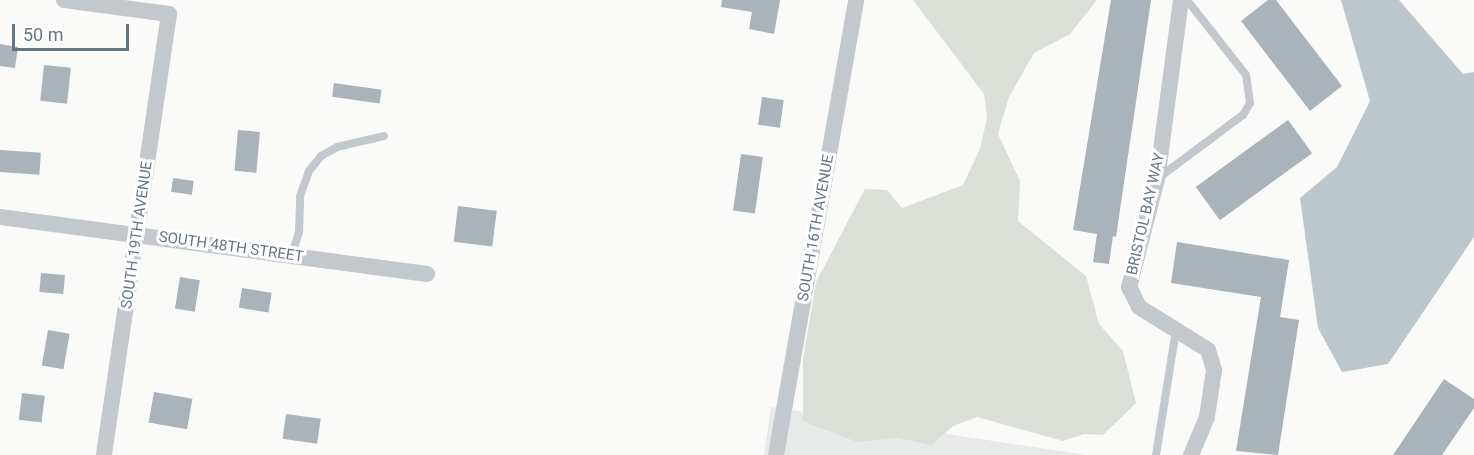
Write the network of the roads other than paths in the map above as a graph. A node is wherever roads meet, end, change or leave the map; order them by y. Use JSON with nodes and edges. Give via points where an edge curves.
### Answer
{"nodes":[{"id":1,"x":64,"y":0,"type":"edge"},
{"id":2,"x":856,"y":0,"type":"edge"},
{"id":3,"x":1181,"y":0,"type":"edge"},
{"id":4,"x":1186,"y":0,"type":"edge"},
{"id":5,"x":384,"y":136,"type":"dead end"},
{"id":6,"x":1157,"y":179,"type":"junction"},
{"id":7,"x":0,"y":217,"type":"edge"},
{"id":8,"x":138,"y":235,"type":"junction"},
{"id":9,"x":292,"y":255,"type":"junction"},
{"id":10,"x":427,"y":274,"type":"dead end"},
{"id":11,"x":1176,"y":330,"type":"junction"},
{"id":12,"x":104,"y":455,"type":"edge"},
{"id":13,"x":776,"y":455,"type":"edge"},
{"id":14,"x":1156,"y":455,"type":"edge"},
{"id":15,"x":1191,"y":455,"type":"edge"}],
"edges":[{"from":1,"to":8,"type":"street","name":"SOUTH 19TH AVENUE","via":[[169,14]]},
{"from":2,"to":13,"type":"street","name":"SOUTH 16TH AVENUE"},
{"from":3,"to":6,"type":"street","name":"BRISTOL BAY WAY"},
{"from":4,"to":6,"type":"lane","via":[[1246,75],[1250,103],[1243,115]]},
{"from":5,"to":9,"type":"lane","via":[[337,147],[321,156],[309,171],[300,196],[299,232]]},
{"from":6,"to":11,"type":"street","name":"BRISTOL BAY WAY","via":[[1129,287],[1139,307]]},
{"from":7,"to":8,"type":"street","name":"SOUTH 48TH STREET"},
{"from":8,"to":9,"type":"street","name":"SOUTH 48TH STREET"},
{"from":8,"to":12,"type":"street","name":"SOUTH 19TH AVENUE"},
{"from":9,"to":10,"type":"street","name":"SOUTH 48TH STREET"},
{"from":11,"to":14,"type":"lane"},
{"from":11,"to":15,"type":"street","name":"BRISTOL BAY WAY","via":[[1209,350],[1214,370],[1207,417]]}]}
